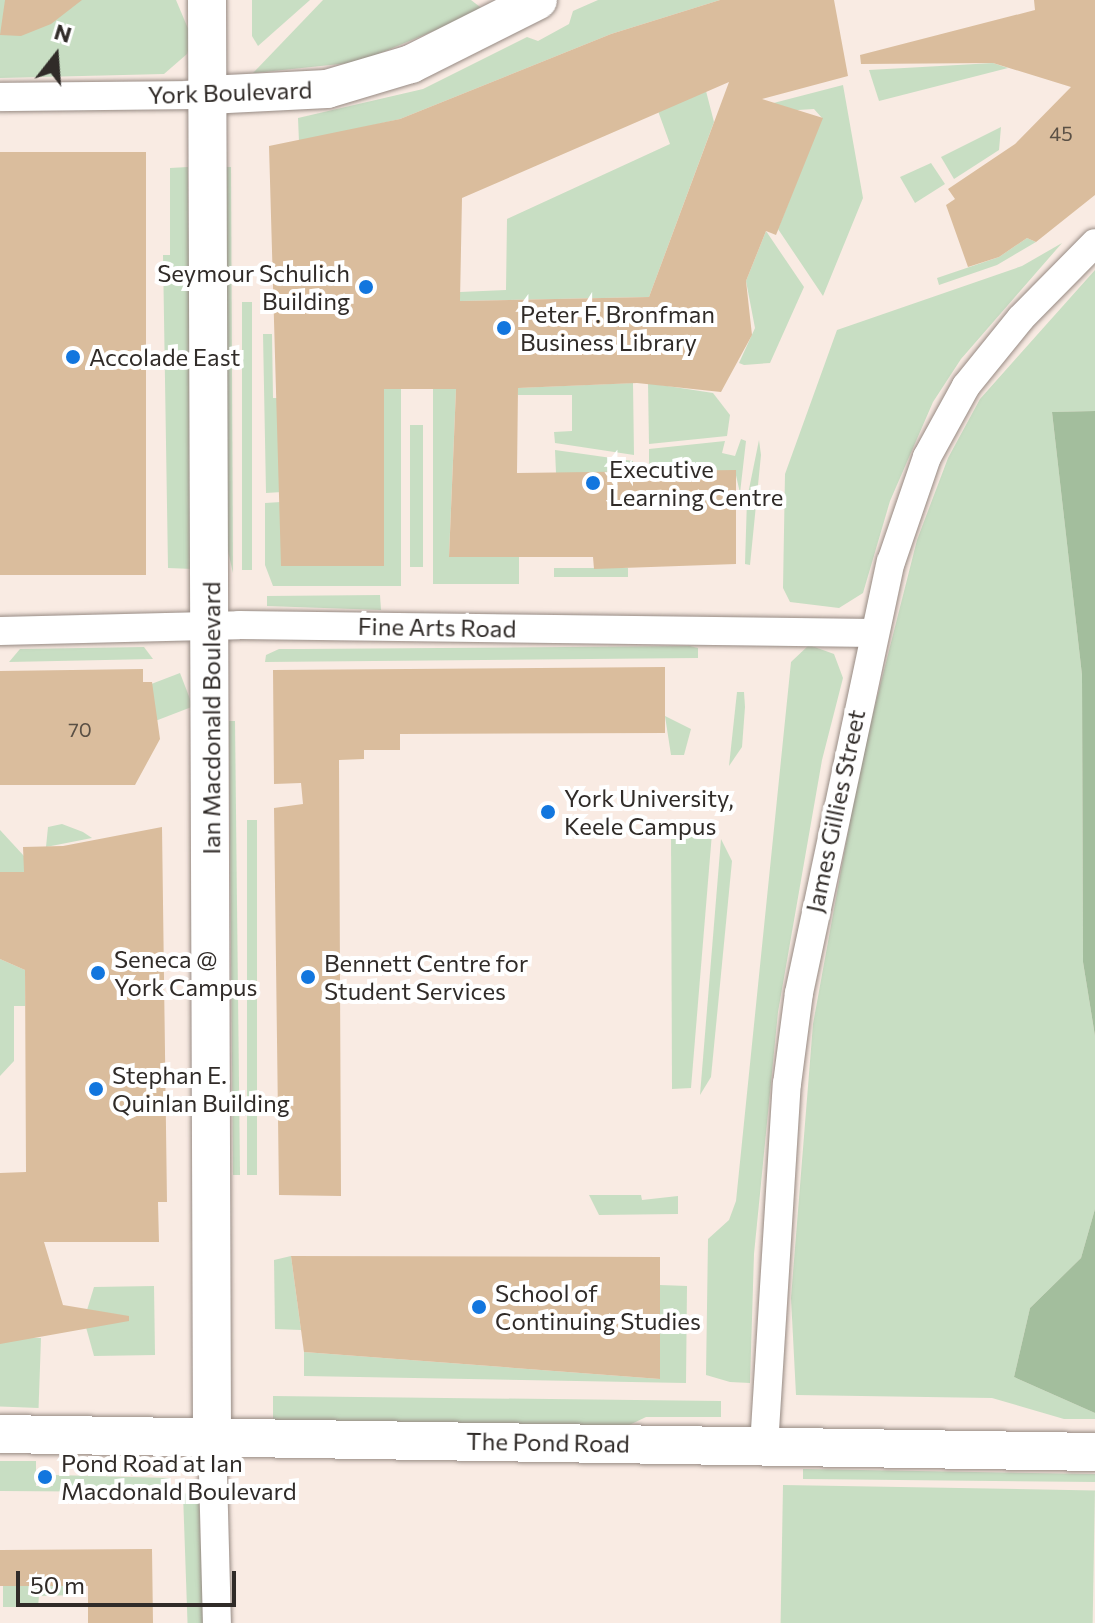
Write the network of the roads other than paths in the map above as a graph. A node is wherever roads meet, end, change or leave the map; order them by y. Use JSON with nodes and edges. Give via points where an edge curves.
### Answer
{"nodes":[{"id":1,"x":207,"y":0,"type":"edge"},
{"id":2,"x":538,"y":0,"type":"edge"},
{"id":3,"x":208,"y":95,"type":"junction"},
{"id":4,"x":0,"y":97,"type":"edge"},
{"id":5,"x":1095,"y":243,"type":"edge"},
{"id":6,"x":211,"y":627,"type":"junction"},
{"id":7,"x":0,"y":631,"type":"edge"},
{"id":8,"x":875,"y":633,"type":"junction"},
{"id":9,"x":0,"y":1434,"type":"edge"},
{"id":10,"x":212,"y":1435,"type":"junction"},
{"id":11,"x":764,"y":1446,"type":"junction"},
{"id":12,"x":1095,"y":1452,"type":"edge"},
{"id":13,"x":217,"y":1623,"type":"edge"}],
"edges":[{"from":1,"to":3,"type":"street","name":"Ian Macdonald Boulevard"},
{"from":2,"to":3,"type":"street","name":"York Boulevard","via":[[411,64],[341,85],[302,93]]},
{"from":3,"to":4,"type":"street","name":"York Boulevard"},
{"from":3,"to":6,"type":"street","name":"Ian Macdonald Boulevard"},
{"from":5,"to":8,"type":"street","name":"James Gillies Street","via":[[1021,318],[951,413],[914,490]]},
{"from":6,"to":7,"type":"street","name":"Fine Arts Road"},
{"from":6,"to":8,"type":"street","name":"Fine Arts Road"},
{"from":6,"to":10,"type":"street","name":"Ian Macdonald Boulevard"},
{"from":8,"to":11,"type":"street","name":"James Gillies Street","via":[[799,993],[785,1098]]},
{"from":9,"to":10,"type":"street","name":"The Pond Road"},
{"from":10,"to":11,"type":"street","name":"The Pond Road"},
{"from":10,"to":13,"type":"street"},
{"from":11,"to":12,"type":"street","name":"The Pond Road"}]}
